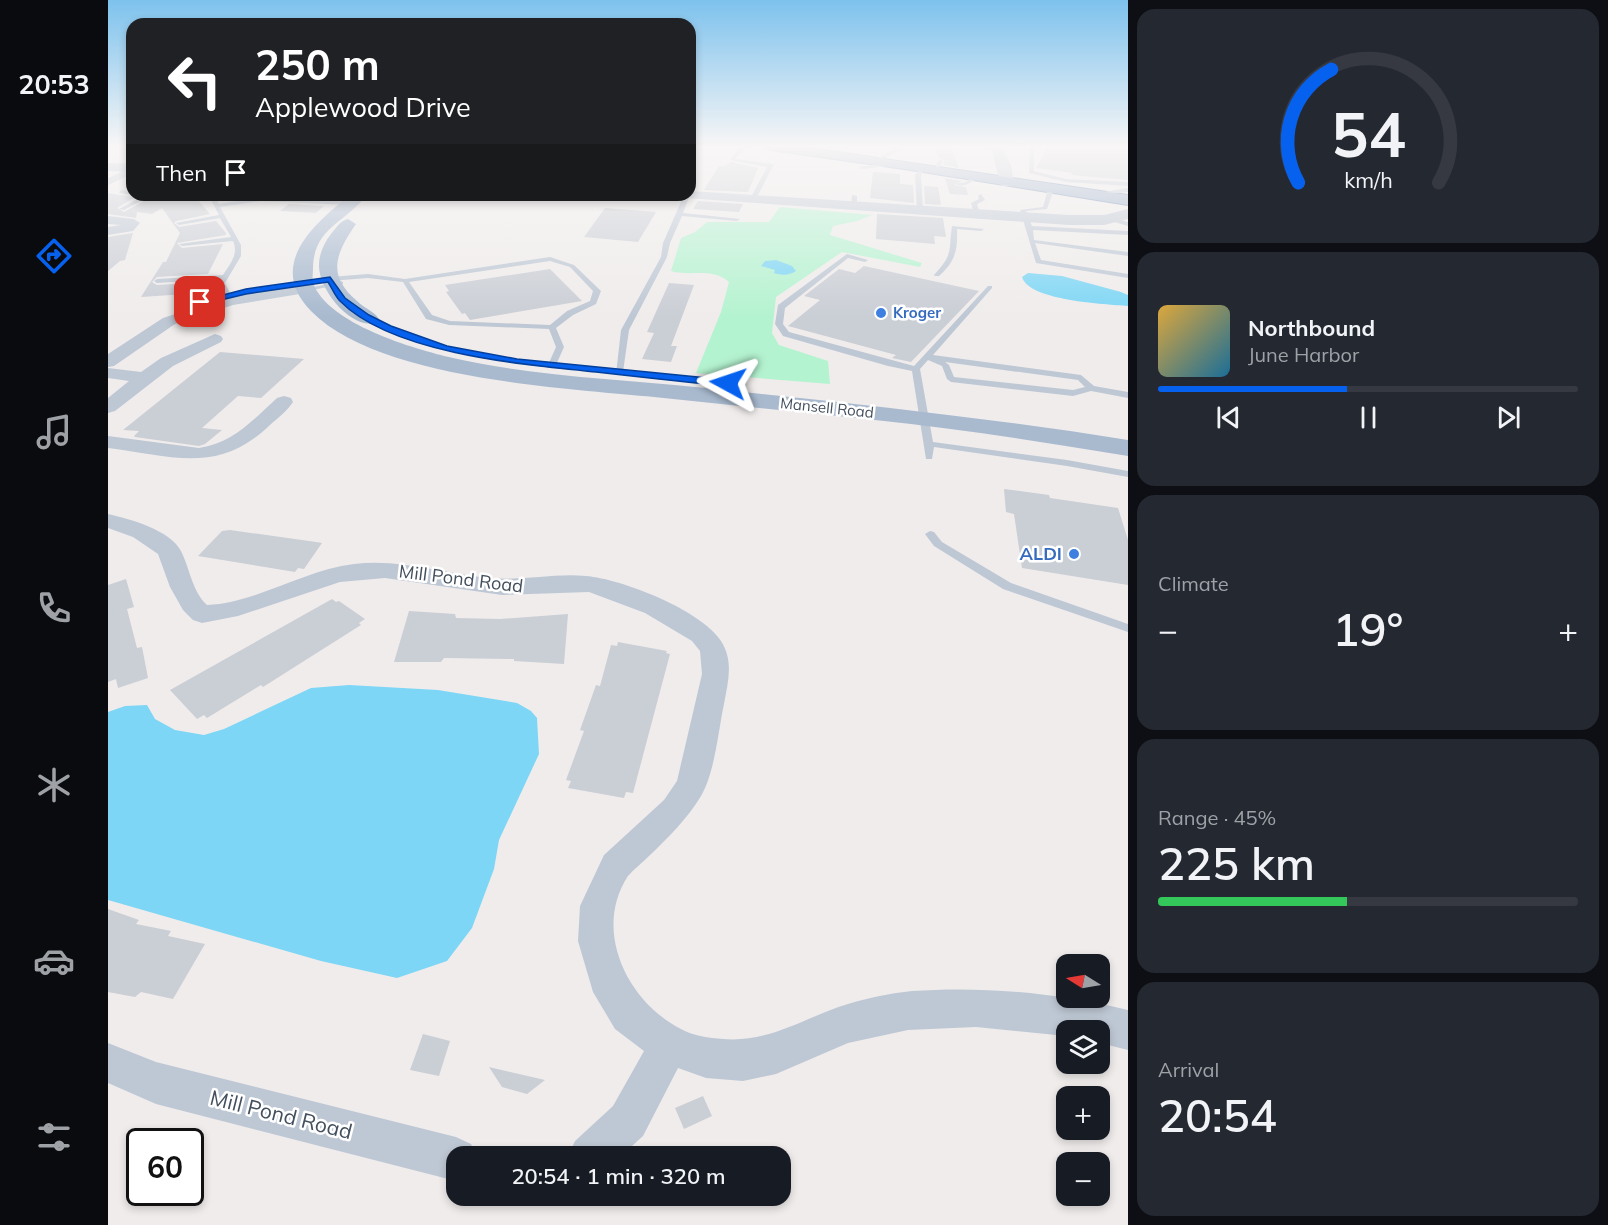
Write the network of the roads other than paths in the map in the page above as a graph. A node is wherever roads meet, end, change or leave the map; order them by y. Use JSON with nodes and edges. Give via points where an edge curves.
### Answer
{"nodes":[{"id":1,"x":133,"y":203,"type":"edge"},
{"id":2,"x":214,"y":203,"type":"edge"},
{"id":3,"x":234,"y":203,"type":"edge"},
{"id":4,"x":356,"y":203,"type":"edge"},
{"id":5,"x":358,"y":203,"type":"edge"},
{"id":6,"x":684,"y":203,"type":"edge"},
{"id":7,"x":868,"y":203,"type":"edge"},
{"id":8,"x":920,"y":203,"type":"edge"},
{"id":9,"x":981,"y":203,"type":"edge"},
{"id":10,"x":1046,"y":203,"type":"edge"},
{"id":11,"x":1124,"y":205,"type":"edge"},
{"id":12,"x":216,"y":206,"type":"junction"},
{"id":13,"x":122,"y":209,"type":"dead end"},
{"id":14,"x":920,"y":211,"type":"junction"},
{"id":15,"x":678,"y":214,"type":"junction"},
{"id":16,"x":978,"y":215,"type":"junction"},
{"id":17,"x":221,"y":216,"type":"junction"},
{"id":18,"x":108,"y":219,"type":"edge"},
{"id":19,"x":737,"y":219,"type":"dead end"},
{"id":20,"x":1028,"y":222,"type":"junction"},
{"id":21,"x":179,"y":223,"type":"dead end"},
{"id":22,"x":108,"y":231,"type":"edge"},
{"id":23,"x":1092,"y":231,"type":"junction"},
{"id":24,"x":1128,"y":233,"type":"edge"},
{"id":25,"x":314,"y":237,"type":"junction"},
{"id":26,"x":337,"y":237,"type":"junction"},
{"id":27,"x":234,"y":239,"type":"junction"},
{"id":28,"x":1031,"y":241,"type":"junction"},
{"id":29,"x":182,"y":244,"type":"dead end"},
{"id":30,"x":1089,"y":249,"type":"junction"},
{"id":31,"x":1128,"y":254,"type":"edge"},
{"id":32,"x":865,"y":260,"type":"dead end"},
{"id":33,"x":937,"y":275,"type":"dead end"},
{"id":34,"x":1128,"y":276,"type":"edge"},
{"id":35,"x":226,"y":277,"type":"junction"},
{"id":36,"x":405,"y":280,"type":"junction"},
{"id":37,"x":157,"y":281,"type":"dead end"},
{"id":38,"x":331,"y":282,"type":"junction"},
{"id":39,"x":305,"y":286,"type":"junction"},
{"id":40,"x":990,"y":287,"type":"dead end"},
{"id":41,"x":228,"y":298,"type":"junction"},
{"id":42,"x":552,"y":327,"type":"junction"},
{"id":43,"x":215,"y":339,"type":"dead end"},
{"id":44,"x":417,"y":339,"type":"junction"},
{"id":45,"x":396,"y":349,"type":"junction"},
{"id":46,"x":927,"y":357,"type":"junction"},
{"id":47,"x":108,"y":362,"type":"edge"},
{"id":48,"x":552,"y":365,"type":"junction"},
{"id":49,"x":916,"y":369,"type":"junction"},
{"id":50,"x":620,"y":372,"type":"junction"},
{"id":51,"x":108,"y":373,"type":"edge"},
{"id":52,"x":144,"y":378,"type":"junction"},
{"id":53,"x":1091,"y":388,"type":"junction"},
{"id":54,"x":1128,"y":395,"type":"edge"},
{"id":55,"x":284,"y":402,"type":"dead end"},
{"id":56,"x":108,"y":407,"type":"edge"},
{"id":57,"x":923,"y":411,"type":"junction"},
{"id":58,"x":1128,"y":432,"type":"edge"},
{"id":59,"x":108,"y":442,"type":"edge"},
{"id":60,"x":929,"y":444,"type":"junction"},
{"id":61,"x":1128,"y":448,"type":"edge"},
{"id":62,"x":929,"y":457,"type":"dead end"},
{"id":63,"x":1128,"y":474,"type":"edge"},
{"id":64,"x":108,"y":521,"type":"edge"},
{"id":65,"x":930,"y":534,"type":"dead end"},
{"id":66,"x":1128,"y":628,"type":"edge"},
{"id":67,"x":1128,"y":1030,"type":"edge"},
{"id":68,"x":669,"y":1045,"type":"junction"},
{"id":69,"x":108,"y":1064,"type":"edge"},
{"id":70,"x":601,"y":1146,"type":"edge"},
{"id":71,"x":446,"y":1156,"type":"edge"}],
"edges":[{"from":1,"to":13,"type":"lane"},
{"from":2,"to":12,"type":"lane"},
{"from":3,"to":12,"type":"lane"},
{"from":4,"to":25,"type":"main road"},
{"from":5,"to":26,"type":"main road"},
{"from":6,"to":15,"type":"lane"},
{"from":7,"to":14,"type":"street"},
{"from":8,"to":14,"type":"lane"},
{"from":9,"to":16,"type":"lane"},
{"from":10,"to":20,"type":"lane","via":[[1045,207],[1023,210]]},
{"from":11,"to":20,"type":"street","via":[[1107,219]]},
{"from":12,"to":17,"type":"lane"},
{"from":14,"to":16,"type":"street"},
{"from":15,"to":19,"type":"lane"},
{"from":15,"to":50,"type":"lane","via":[[664,246],[664,257],[625,330]]},
{"from":16,"to":20,"type":"street"},
{"from":16,"to":33,"type":"lane","via":[[954,227],[955,254]]},
{"from":17,"to":21,"type":"lane"},
{"from":17,"to":27,"type":"lane"},
{"from":18,"to":22,"type":"street","via":[[135,223]]},
{"from":20,"to":23,"type":"lane"},
{"from":20,"to":28,"type":"lane"},
{"from":23,"to":24,"type":"lane"},
{"from":23,"to":30,"type":"lane"},
{"from":25,"to":26,"type":"lane"},
{"from":25,"to":39,"type":"main road","via":[[304,256],[301,274]]},
{"from":26,"to":38,"type":"main road","via":[[327,259]]},
{"from":27,"to":29,"type":"lane"},
{"from":27,"to":35,"type":"lane","via":[[238,256]]},
{"from":28,"to":30,"type":"lane"},
{"from":28,"to":34,"type":"lane","via":[[1038,262]]},
{"from":30,"to":31,"type":"lane"},
{"from":32,"to":49,"type":"lane","via":[[847,256],[781,306],[779,324],[786,334]]},
{"from":35,"to":37,"type":"lane"},
{"from":35,"to":41,"type":"lane","via":[[222,283]]},
{"from":36,"to":38,"type":"lane","via":[[386,276]]},
{"from":36,"to":42,"type":"lane","via":[[429,317],[449,323]]},
{"from":36,"to":42,"type":"lane","via":[[550,259],[572,266],[597,291],[593,302]]},
{"from":38,"to":39,"type":"street"},
{"from":38,"to":44,"type":"main road","name":"Mansell Road","via":[[342,299],[361,314]]},
{"from":39,"to":41,"type":"street"},
{"from":39,"to":45,"type":"main road","name":"Mansell Road","via":[[314,301],[336,321]]},
{"from":40,"to":46,"type":"lane"},
{"from":41,"to":47,"type":"street","via":[[169,321]]},
{"from":42,"to":48,"type":"lane","via":[[560,347]]},
{"from":43,"to":52,"type":"street","via":[[166,362]]},
{"from":44,"to":45,"type":"main road"},
{"from":44,"to":48,"type":"main road","name":"Mansell Road","via":[[467,353]]},
{"from":45,"to":57,"type":"main road","name":"Mansell Road","via":[[458,367],[508,375]]},
{"from":46,"to":49,"type":"lane"},
{"from":46,"to":53,"type":"lane","via":[[1081,378]]},
{"from":46,"to":53,"type":"lane","via":[[945,364],[951,379],[1073,393]]},
{"from":48,"to":50,"type":"main road","name":"Mansell Road"},
{"from":49,"to":57,"type":"lane"},
{"from":50,"to":57,"type":"main road","name":"Mansell Road"},
{"from":51,"to":52,"type":"street"},
{"from":52,"to":56,"type":"street"},
{"from":53,"to":54,"type":"lane"},
{"from":55,"to":59,"type":"street","via":[[238,443],[213,453]]},
{"from":57,"to":58,"type":"main road","name":"Mansell Road","via":[[1008,413]]},
{"from":57,"to":60,"type":"lane"},
{"from":57,"to":61,"type":"main road","name":"Mansell Road"},
{"from":60,"to":62,"type":"lane"},
{"from":60,"to":63,"type":"lane"},
{"from":64,"to":68,"type":"street","name":"Mill Pond Road","via":[[163,544],[193,608],[202,614],[223,612],[326,576],[370,569],[407,571],[491,586],[604,586],[694,628],[709,643],[716,658],[716,674],[692,784],[675,810],[616,866],[598,906],[596,942],[606,980],[629,1015]]},
{"from":65,"to":66,"type":"lane","via":[[938,544],[1007,586]]},
{"from":67,"to":68,"type":"street","name":"Mill Pond Road","via":[[1075,1017],[976,1008],[908,1011],[848,1024],[776,1054],[743,1061],[706,1058]]},
{"from":68,"to":70,"type":"street","via":[[628,1121]]},
{"from":69,"to":71,"type":"street","name":"Mill Pond Road","via":[[156,1083]]}]}
